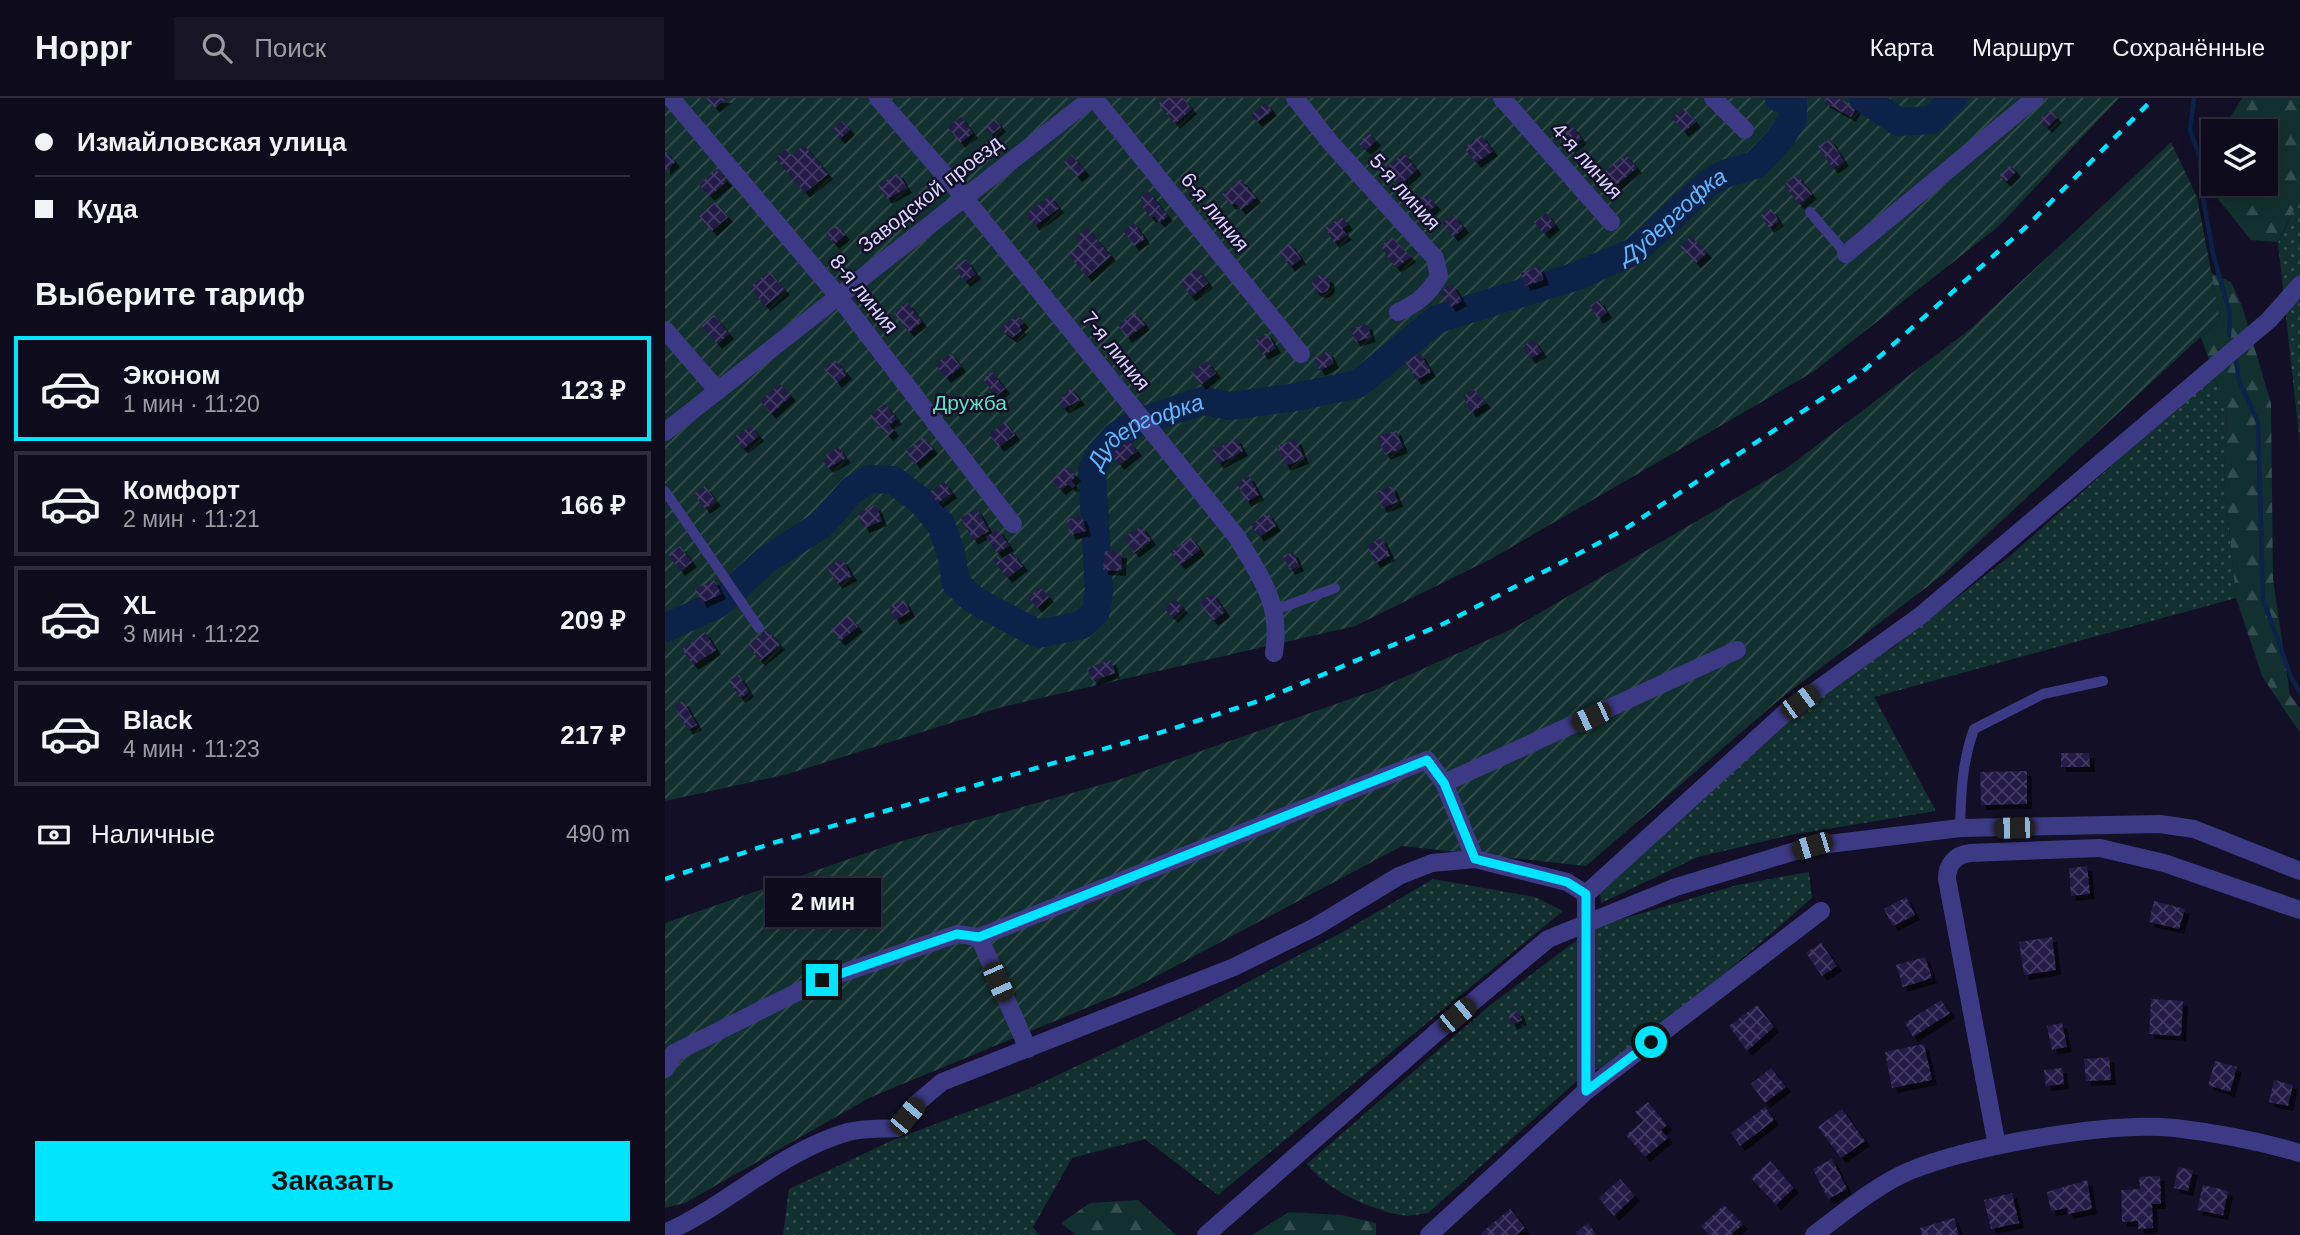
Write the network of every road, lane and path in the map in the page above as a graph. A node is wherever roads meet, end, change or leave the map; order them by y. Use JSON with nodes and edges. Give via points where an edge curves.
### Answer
{"nodes":[{"id":1,"x":671,"y":98,"type":"edge"},
{"id":2,"x":878,"y":98,"type":"edge"},
{"id":3,"x":1093,"y":98,"type":"edge"},
{"id":4,"x":1295,"y":98,"type":"edge"},
{"id":5,"x":1502,"y":98,"type":"edge"},
{"id":6,"x":1713,"y":98,"type":"edge"},
{"id":7,"x":2035,"y":98,"type":"edge"},
{"id":8,"x":1745,"y":130,"type":"dead end"},
{"id":9,"x":963,"y":196,"type":"junction"},
{"id":10,"x":1810,"y":212,"type":"dead end"},
{"id":11,"x":1611,"y":222,"type":"dead end"},
{"id":12,"x":1846,"y":254,"type":"joint"},
{"id":13,"x":2300,"y":285,"type":"edge"},
{"id":14,"x":838,"y":296,"type":"junction"},
{"id":15,"x":1398,"y":312,"type":"dead end"},
{"id":16,"x":665,"y":330,"type":"edge"},
{"id":17,"x":1301,"y":354,"type":"dead end"},
{"id":18,"x":718,"y":391,"type":"junction"},
{"id":19,"x":665,"y":432,"type":"edge"},
{"id":20,"x":665,"y":491,"type":"edge"},
{"id":21,"x":1013,"y":524,"type":"dead end"},
{"id":22,"x":1335,"y":588,"type":"dead end"},
{"id":23,"x":1275,"y":610,"type":"junction"},
{"id":24,"x":759,"y":628,"type":"dead end"},
{"id":25,"x":1737,"y":650,"type":"dead end"},
{"id":26,"x":1274,"y":653,"type":"dead end"},
{"id":27,"x":2103,"y":681,"type":"dead end"},
{"id":28,"x":1444,"y":783,"type":"junction"},
{"id":29,"x":1960,"y":828,"type":"junction"},
{"id":30,"x":1475,"y":859,"type":"junction"},
{"id":31,"x":2300,"y":871,"type":"edge"},
{"id":32,"x":1586,"y":894,"type":"junction"},
{"id":33,"x":2300,"y":910,"type":"edge"},
{"id":34,"x":1821,"y":911,"type":"dead end"},
{"id":35,"x":1588,"y":921,"type":"junction"},
{"id":36,"x":979,"y":937,"type":"junction"},
{"id":37,"x":1028,"y":1049,"type":"junction"},
{"id":38,"x":665,"y":1069,"type":"edge"},
{"id":39,"x":1586,"y":1091,"type":"junction"},
{"id":40,"x":1997,"y":1146,"type":"junction"},
{"id":41,"x":2300,"y":1153,"type":"edge"},
{"id":42,"x":1449,"y":1229,"type":"edge"},
{"id":43,"x":665,"y":1233,"type":"edge"},
{"id":44,"x":1206,"y":1235,"type":"edge"},
{"id":45,"x":1429,"y":1235,"type":"edge"},
{"id":46,"x":1814,"y":1235,"type":"edge"}],
"edges":[{"from":1,"to":14,"type":"street","name":"8-я линия"},
{"from":2,"to":9,"type":"street","name":"7-я линия"},
{"from":3,"to":9,"type":"street","name":"Заводской проезд"},
{"from":3,"to":17,"type":"street","name":"6-я линия"},
{"from":4,"to":15,"type":"street","name":"5-я линия","via":[[1435,258],[1439,276],[1432,288],[1419,303]]},
{"from":5,"to":11,"type":"street","name":"4-я линия"},
{"from":6,"to":8,"type":"street"},
{"from":7,"to":12,"type":"street"},
{"from":9,"to":14,"type":"street","name":"Заводской проезд"},
{"from":9,"to":23,"type":"street","name":"7-я линия","via":[[1237,537]]},
{"from":10,"to":12,"type":"lane"},
{"from":13,"to":32,"type":"street","via":[[2269,320],[1920,616],[1786,712]]},
{"from":14,"to":18,"type":"street","name":"Заводской проезд"},
{"from":14,"to":21,"type":"street","name":"8-я линия"},
{"from":16,"to":18,"type":"street"},
{"from":18,"to":19,"type":"street","name":"Заводской проезд"},
{"from":20,"to":24,"type":"lane"},
{"from":22,"to":23,"type":"lane"},
{"from":23,"to":26,"type":"street","name":"7-я линия"},
{"from":25,"to":28,"type":"street"},
{"from":27,"to":29,"type":"lane","via":[[2043,694],[1974,729],[1962,774]]},
{"from":28,"to":30,"type":"street"},
{"from":28,"to":36,"type":"street","via":[[1427,760]]},
{"from":29,"to":31,"type":"street","via":[[2160,824],[2194,829]]},
{"from":29,"to":35,"type":"street","via":[[1812,846],[1675,887]]},
{"from":30,"to":32,"type":"street","via":[[1567,882]]},
{"from":30,"to":37,"type":"street","via":[[1431,863],[1399,876],[1315,927],[1234,967]]},
{"from":32,"to":35,"type":"street"},
{"from":33,"to":40,"type":"street","via":[[2164,863],[2100,848],[1959,856],[1950,863],[1947,878]]},
{"from":34,"to":39,"type":"street"},
{"from":35,"to":39,"type":"street"},
{"from":35,"to":44,"type":"street","via":[[1548,939]]},
{"from":36,"to":37,"type":"street"},
{"from":36,"to":38,"type":"street","via":[[957,934],[822,980],[674,1053]]},
{"from":37,"to":43,"type":"street","via":[[942,1082],[897,1128],[850,1132],[806,1149],[701,1217]]},
{"from":39,"to":42,"type":"street"},
{"from":40,"to":41,"type":"street","via":[[2103,1129],[2172,1128],[2258,1141]]},
{"from":40,"to":46,"type":"street","via":[[1907,1172]]},
{"from":42,"to":45,"type":"street"}]}
